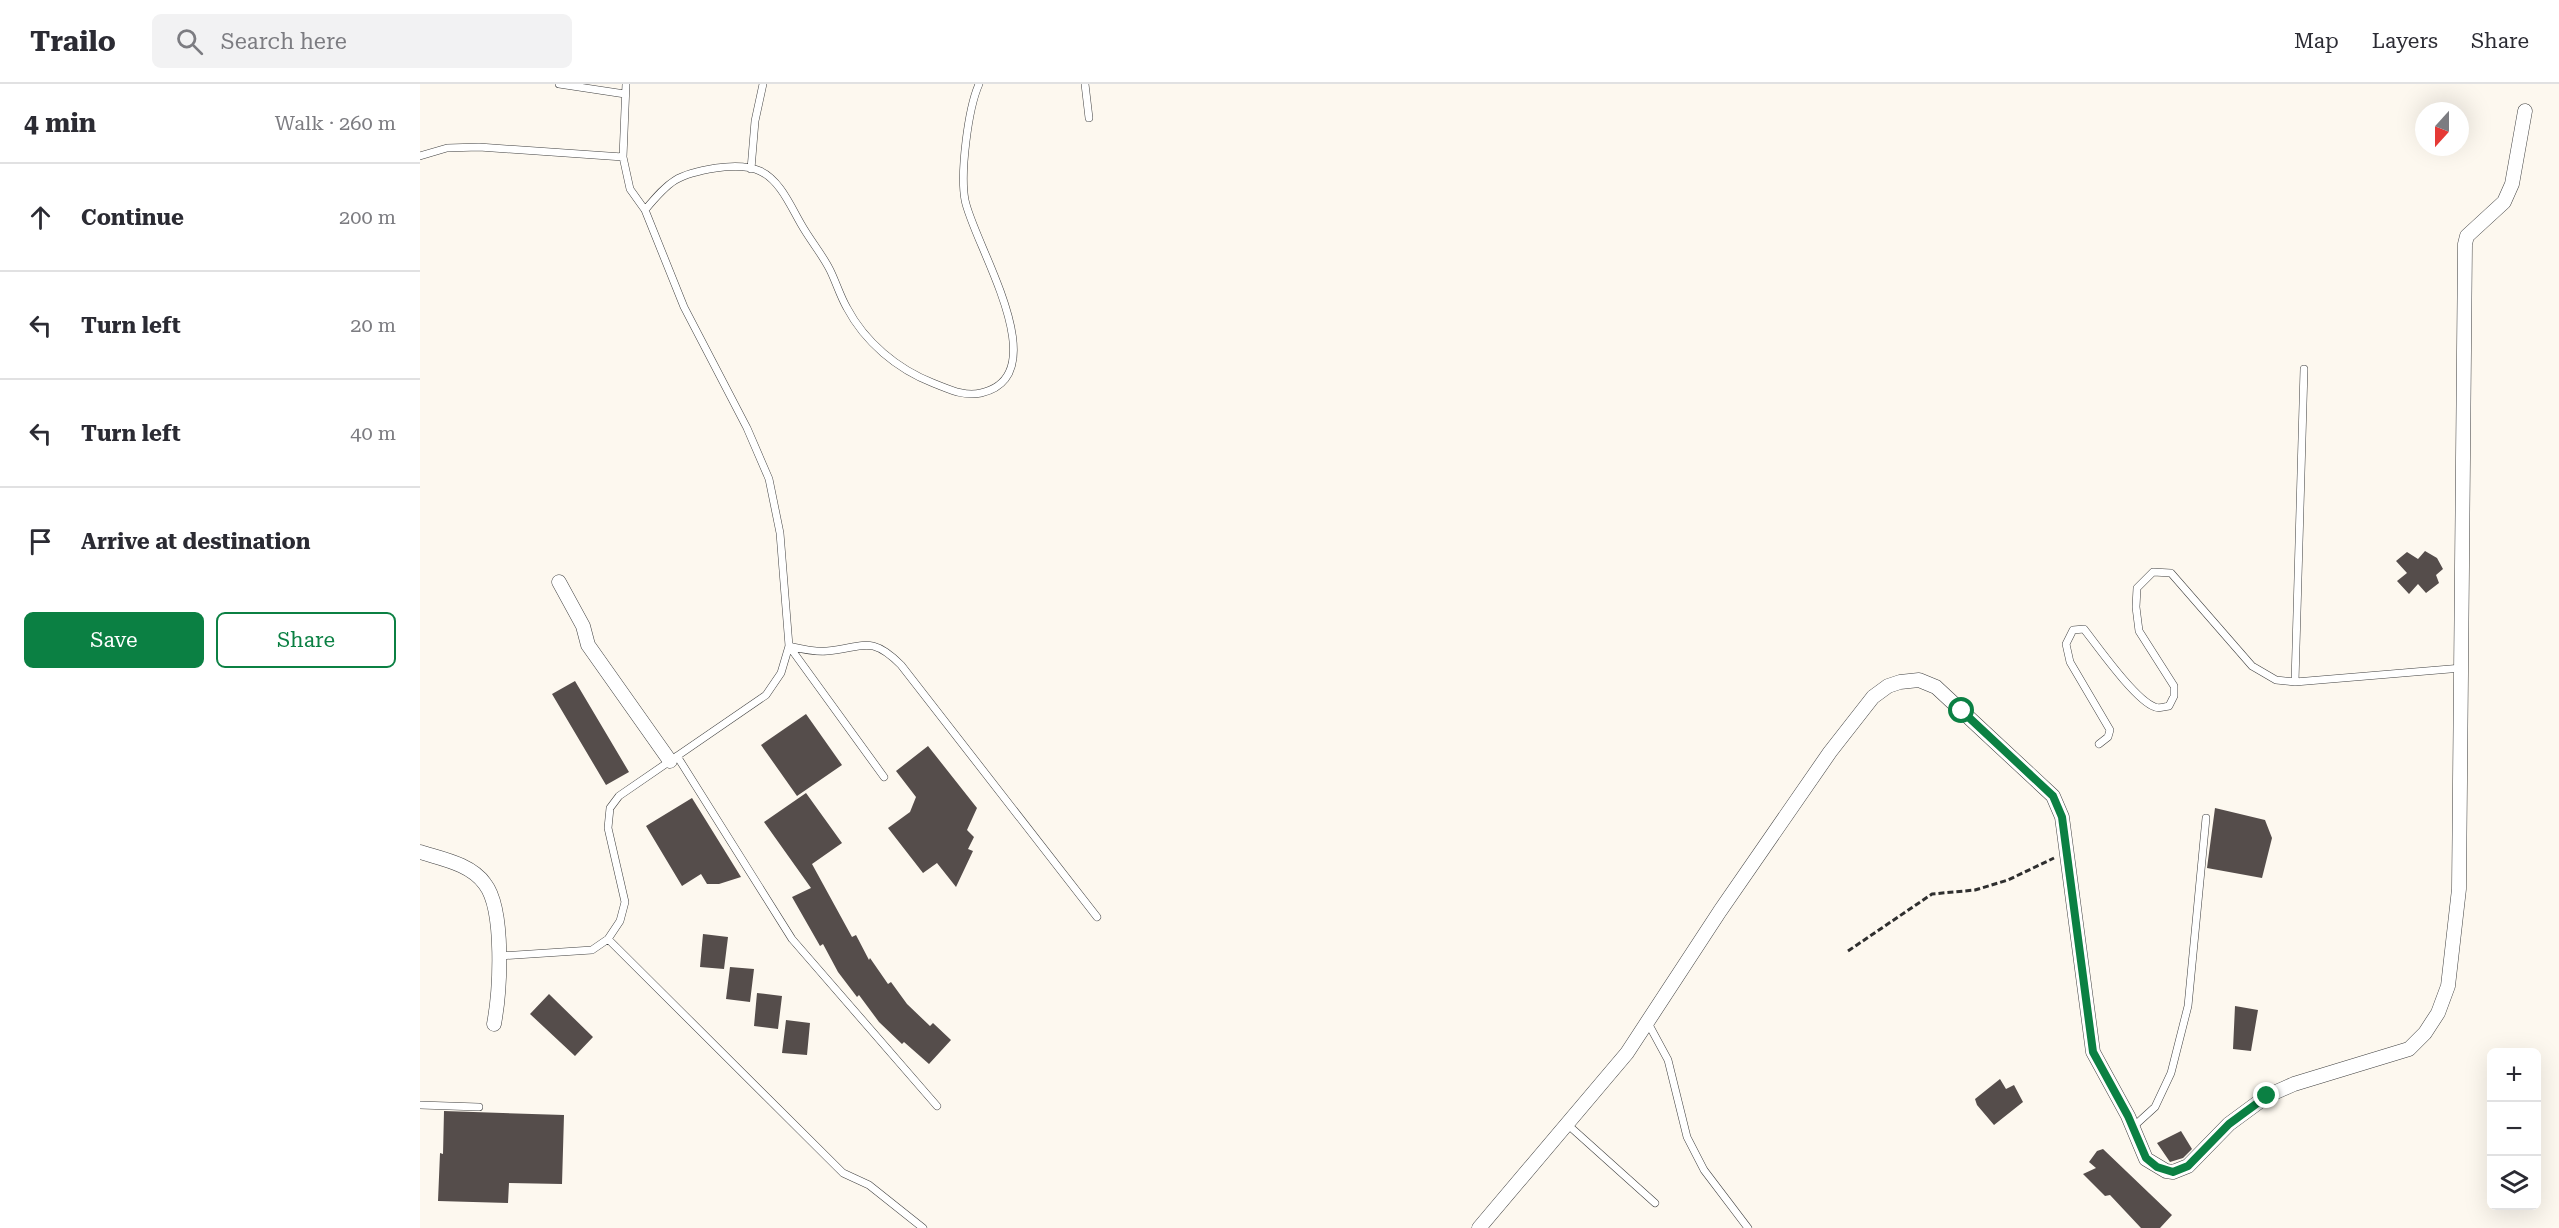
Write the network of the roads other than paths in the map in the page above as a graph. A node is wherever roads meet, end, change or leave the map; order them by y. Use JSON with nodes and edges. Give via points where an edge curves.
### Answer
{"nodes":[{"id":1,"x":559,"y":84,"type":"edge"},
{"id":2,"x":626,"y":84,"type":"edge"},
{"id":3,"x":763,"y":84,"type":"edge"},
{"id":4,"x":979,"y":84,"type":"edge"},
{"id":5,"x":1085,"y":84,"type":"edge"},
{"id":6,"x":625,"y":94,"type":"junction"},
{"id":7,"x":2525,"y":111,"type":"dead end"},
{"id":8,"x":1089,"y":118,"type":"dead end"},
{"id":9,"x":420,"y":156,"type":"edge"},
{"id":10,"x":623,"y":157,"type":"junction"},
{"id":11,"x":752,"y":169,"type":"junction"},
{"id":12,"x":645,"y":210,"type":"junction"},
{"id":13,"x":2304,"y":369,"type":"dead end"},
{"id":14,"x":559,"y":582,"type":"dead end"},
{"id":15,"x":789,"y":646,"type":"junction"},
{"id":16,"x":2462,"y":668,"type":"junction"},
{"id":17,"x":2295,"y":682,"type":"junction"},
{"id":18,"x":2098,"y":744,"type":"dead end"},
{"id":19,"x":674,"y":759,"type":"junction"},
{"id":20,"x":884,"y":777,"type":"dead end"},
{"id":21,"x":2206,"y":818,"type":"dead end"},
{"id":22,"x":420,"y":852,"type":"edge"},
{"id":23,"x":1097,"y":917,"type":"dead end"},
{"id":24,"x":608,"y":939,"type":"junction"},
{"id":25,"x":499,"y":956,"type":"junction"},
{"id":26,"x":1647,"y":1020,"type":"junction"},
{"id":27,"x":494,"y":1024,"type":"dead end"},
{"id":28,"x":420,"y":1105,"type":"edge"},
{"id":29,"x":937,"y":1106,"type":"dead end"},
{"id":30,"x":479,"y":1107,"type":"dead end"},
{"id":31,"x":1567,"y":1124,"type":"junction"},
{"id":32,"x":2133,"y":1127,"type":"junction"},
{"id":33,"x":1654,"y":1203,"type":"dead end"},
{"id":34,"x":923,"y":1228,"type":"edge"},
{"id":35,"x":1479,"y":1228,"type":"edge"},
{"id":36,"x":1748,"y":1228,"type":"edge"}],
"edges":[{"from":1,"to":6,"type":"lane"},
{"from":2,"to":6,"type":"lane"},
{"from":3,"to":11,"type":"lane","via":[[755,121]]},
{"from":4,"to":11,"type":"lane","via":[[965,144],[964,199],[1010,316],[1013,361],[1005,381],[982,393],[961,394],[923,379],[896,364],[870,342],[847,309],[829,269],[785,195],[761,171]]},
{"from":5,"to":8,"type":"lane"},
{"from":6,"to":10,"type":"lane"},
{"from":7,"to":16,"type":"street","via":[[2512,183],[2504,202],[2467,236],[2465,244]]},
{"from":9,"to":10,"type":"lane","via":[[447,148],[479,147]]},
{"from":10,"to":12,"type":"lane","via":[[630,189]]},
{"from":11,"to":12,"type":"lane","via":[[734,166],[694,171],[666,185]]},
{"from":12,"to":15,"type":"lane","via":[[684,307],[769,479],[780,533]]},
{"from":13,"to":17,"type":"lane"},
{"from":14,"to":19,"type":"street","via":[[583,626],[588,645]]},
{"from":15,"to":19,"type":"lane","via":[[781,673],[766,695]]},
{"from":15,"to":20,"type":"lane"},
{"from":15,"to":23,"type":"lane","via":[[824,651],[862,644],[888,652]]},
{"from":16,"to":17,"type":"lane"},
{"from":16,"to":32,"type":"street","via":[[2459,889],[2448,986],[2425,1033],[2409,1049],[2267,1096],[2229,1124],[2188,1166],[2173,1172],[2146,1158]]},
{"from":17,"to":18,"type":"lane","via":[[2276,680],[2252,666],[2171,573],[2153,572],[2137,588],[2136,607],[2139,631],[2174,686],[2169,706],[2157,708],[2147,703],[2084,629],[2073,630],[2066,644],[2070,662],[2110,730],[2108,737]]},
{"from":19,"to":24,"type":"lane","via":[[619,796],[610,808],[608,828],[625,903],[620,921]]},
{"from":19,"to":29,"type":"lane","via":[[792,939]]},
{"from":21,"to":32,"type":"lane","via":[[2188,1006],[2171,1072],[2155,1107]]},
{"from":22,"to":25,"type":"street","via":[[466,868],[485,884],[497,910]]},
{"from":24,"to":25,"type":"lane","via":[[592,950]]},
{"from":24,"to":34,"type":"lane","via":[[843,1173],[869,1185]]},
{"from":25,"to":27,"type":"street"},
{"from":26,"to":31,"type":"street","via":[[1627,1053]]},
{"from":26,"to":32,"type":"street","via":[[1830,752],[1873,697],[1888,686],[1919,680],[1936,687],[2053,796],[2062,817],[2093,1052]]},
{"from":26,"to":36,"type":"lane","via":[[1668,1060],[1688,1137],[1704,1170]]},
{"from":28,"to":30,"type":"lane"},
{"from":31,"to":33,"type":"lane"},
{"from":31,"to":35,"type":"street"}]}
